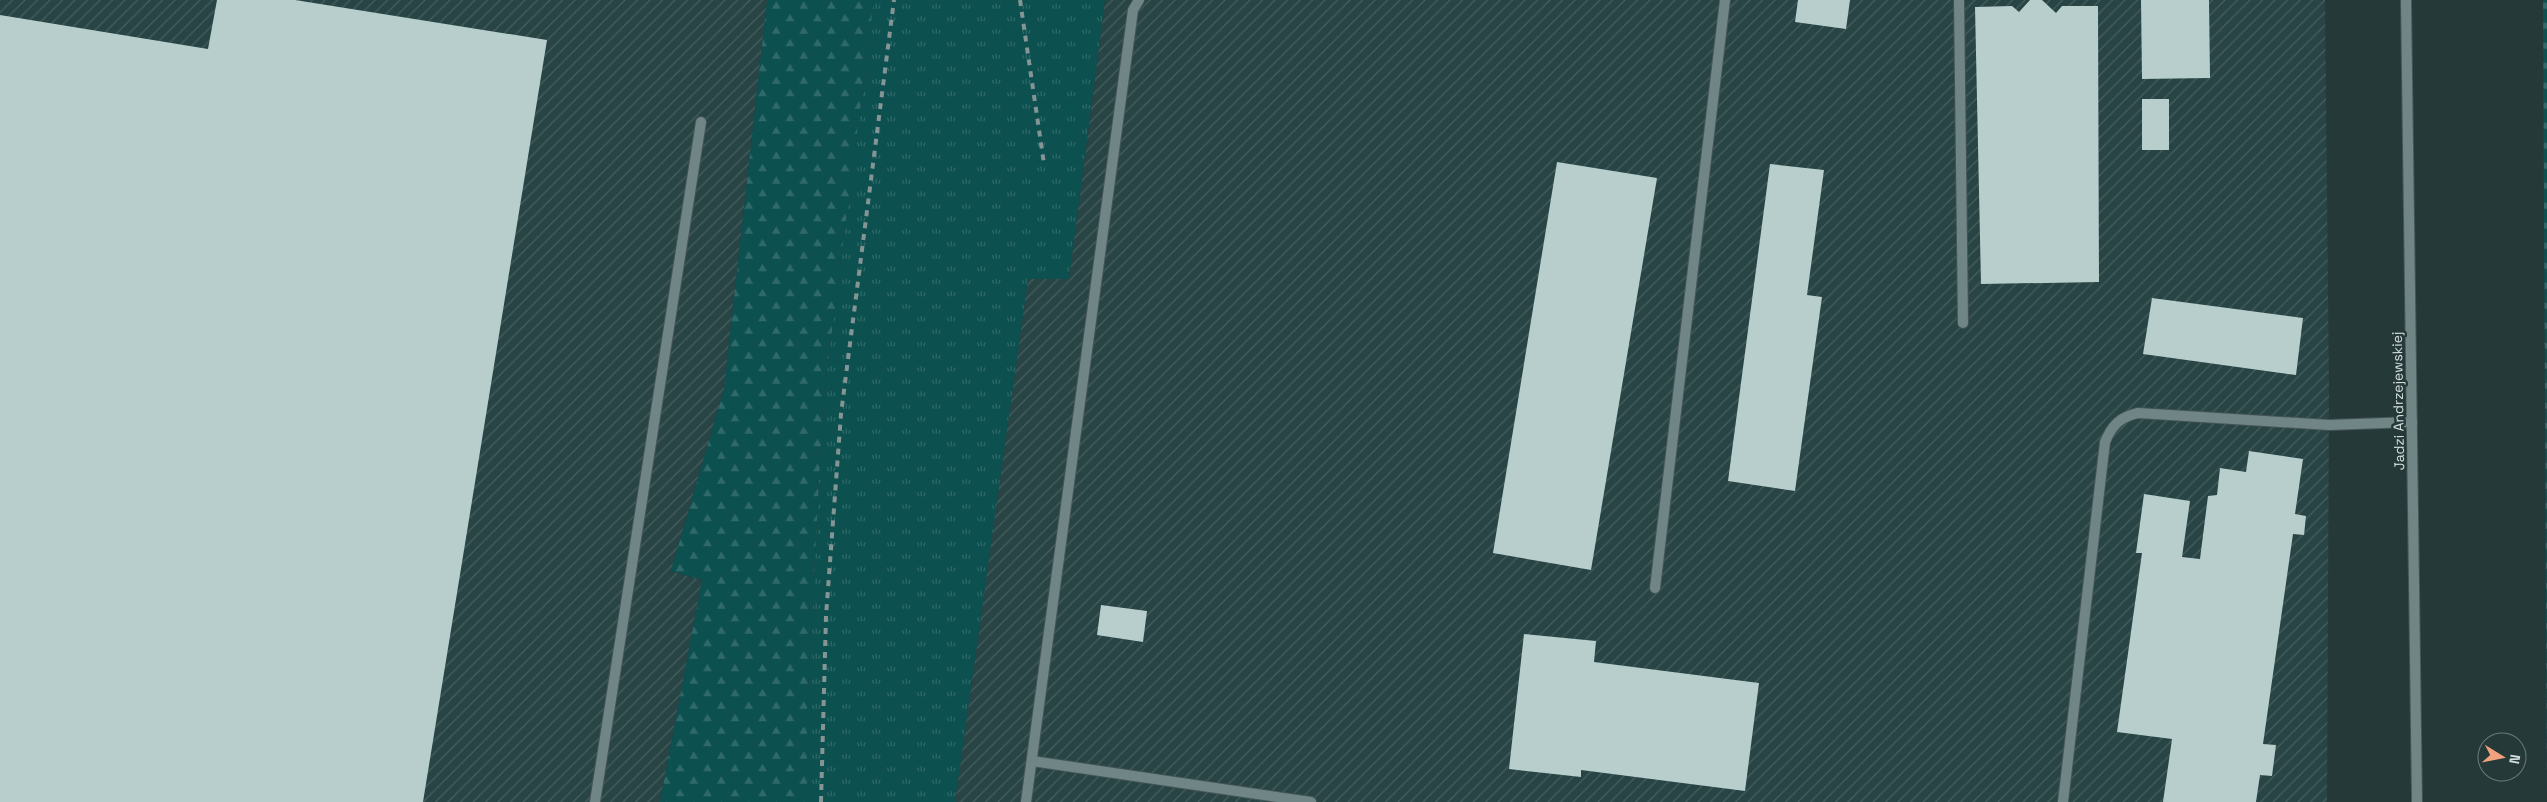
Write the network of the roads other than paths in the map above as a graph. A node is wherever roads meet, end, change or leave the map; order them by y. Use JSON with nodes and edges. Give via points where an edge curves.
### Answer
{"nodes":[{"id":1,"x":1139,"y":0,"type":"edge"},
{"id":2,"x":1724,"y":0,"type":"edge"},
{"id":3,"x":1959,"y":0,"type":"edge"},
{"id":4,"x":2406,"y":0,"type":"edge"},
{"id":5,"x":701,"y":122,"type":"dead end"},
{"id":6,"x":1963,"y":323,"type":"dead end"},
{"id":7,"x":2412,"y":422,"type":"junction"},
{"id":8,"x":1655,"y":588,"type":"dead end"},
{"id":9,"x":1032,"y":762,"type":"junction"},
{"id":10,"x":595,"y":802,"type":"edge"},
{"id":11,"x":1026,"y":802,"type":"edge"},
{"id":12,"x":1311,"y":802,"type":"edge"},
{"id":13,"x":2064,"y":802,"type":"edge"},
{"id":14,"x":2416,"y":802,"type":"edge"}],
"edges":[{"from":1,"to":9,"type":"street","via":[[1133,10]]},
{"from":2,"to":8,"type":"street"},
{"from":3,"to":6,"type":"street"},
{"from":4,"to":7,"type":"street","name":"Jadzi Andrzejewskiej"},
{"from":5,"to":10,"type":"street"},
{"from":7,"to":13,"type":"street","via":[[2329,425],[2138,413],[2122,417],[2110,430],[2105,442]]},
{"from":7,"to":14,"type":"street","name":"Jadzi Andrzejewskiej"},
{"from":9,"to":11,"type":"street"},
{"from":9,"to":12,"type":"street"}]}
